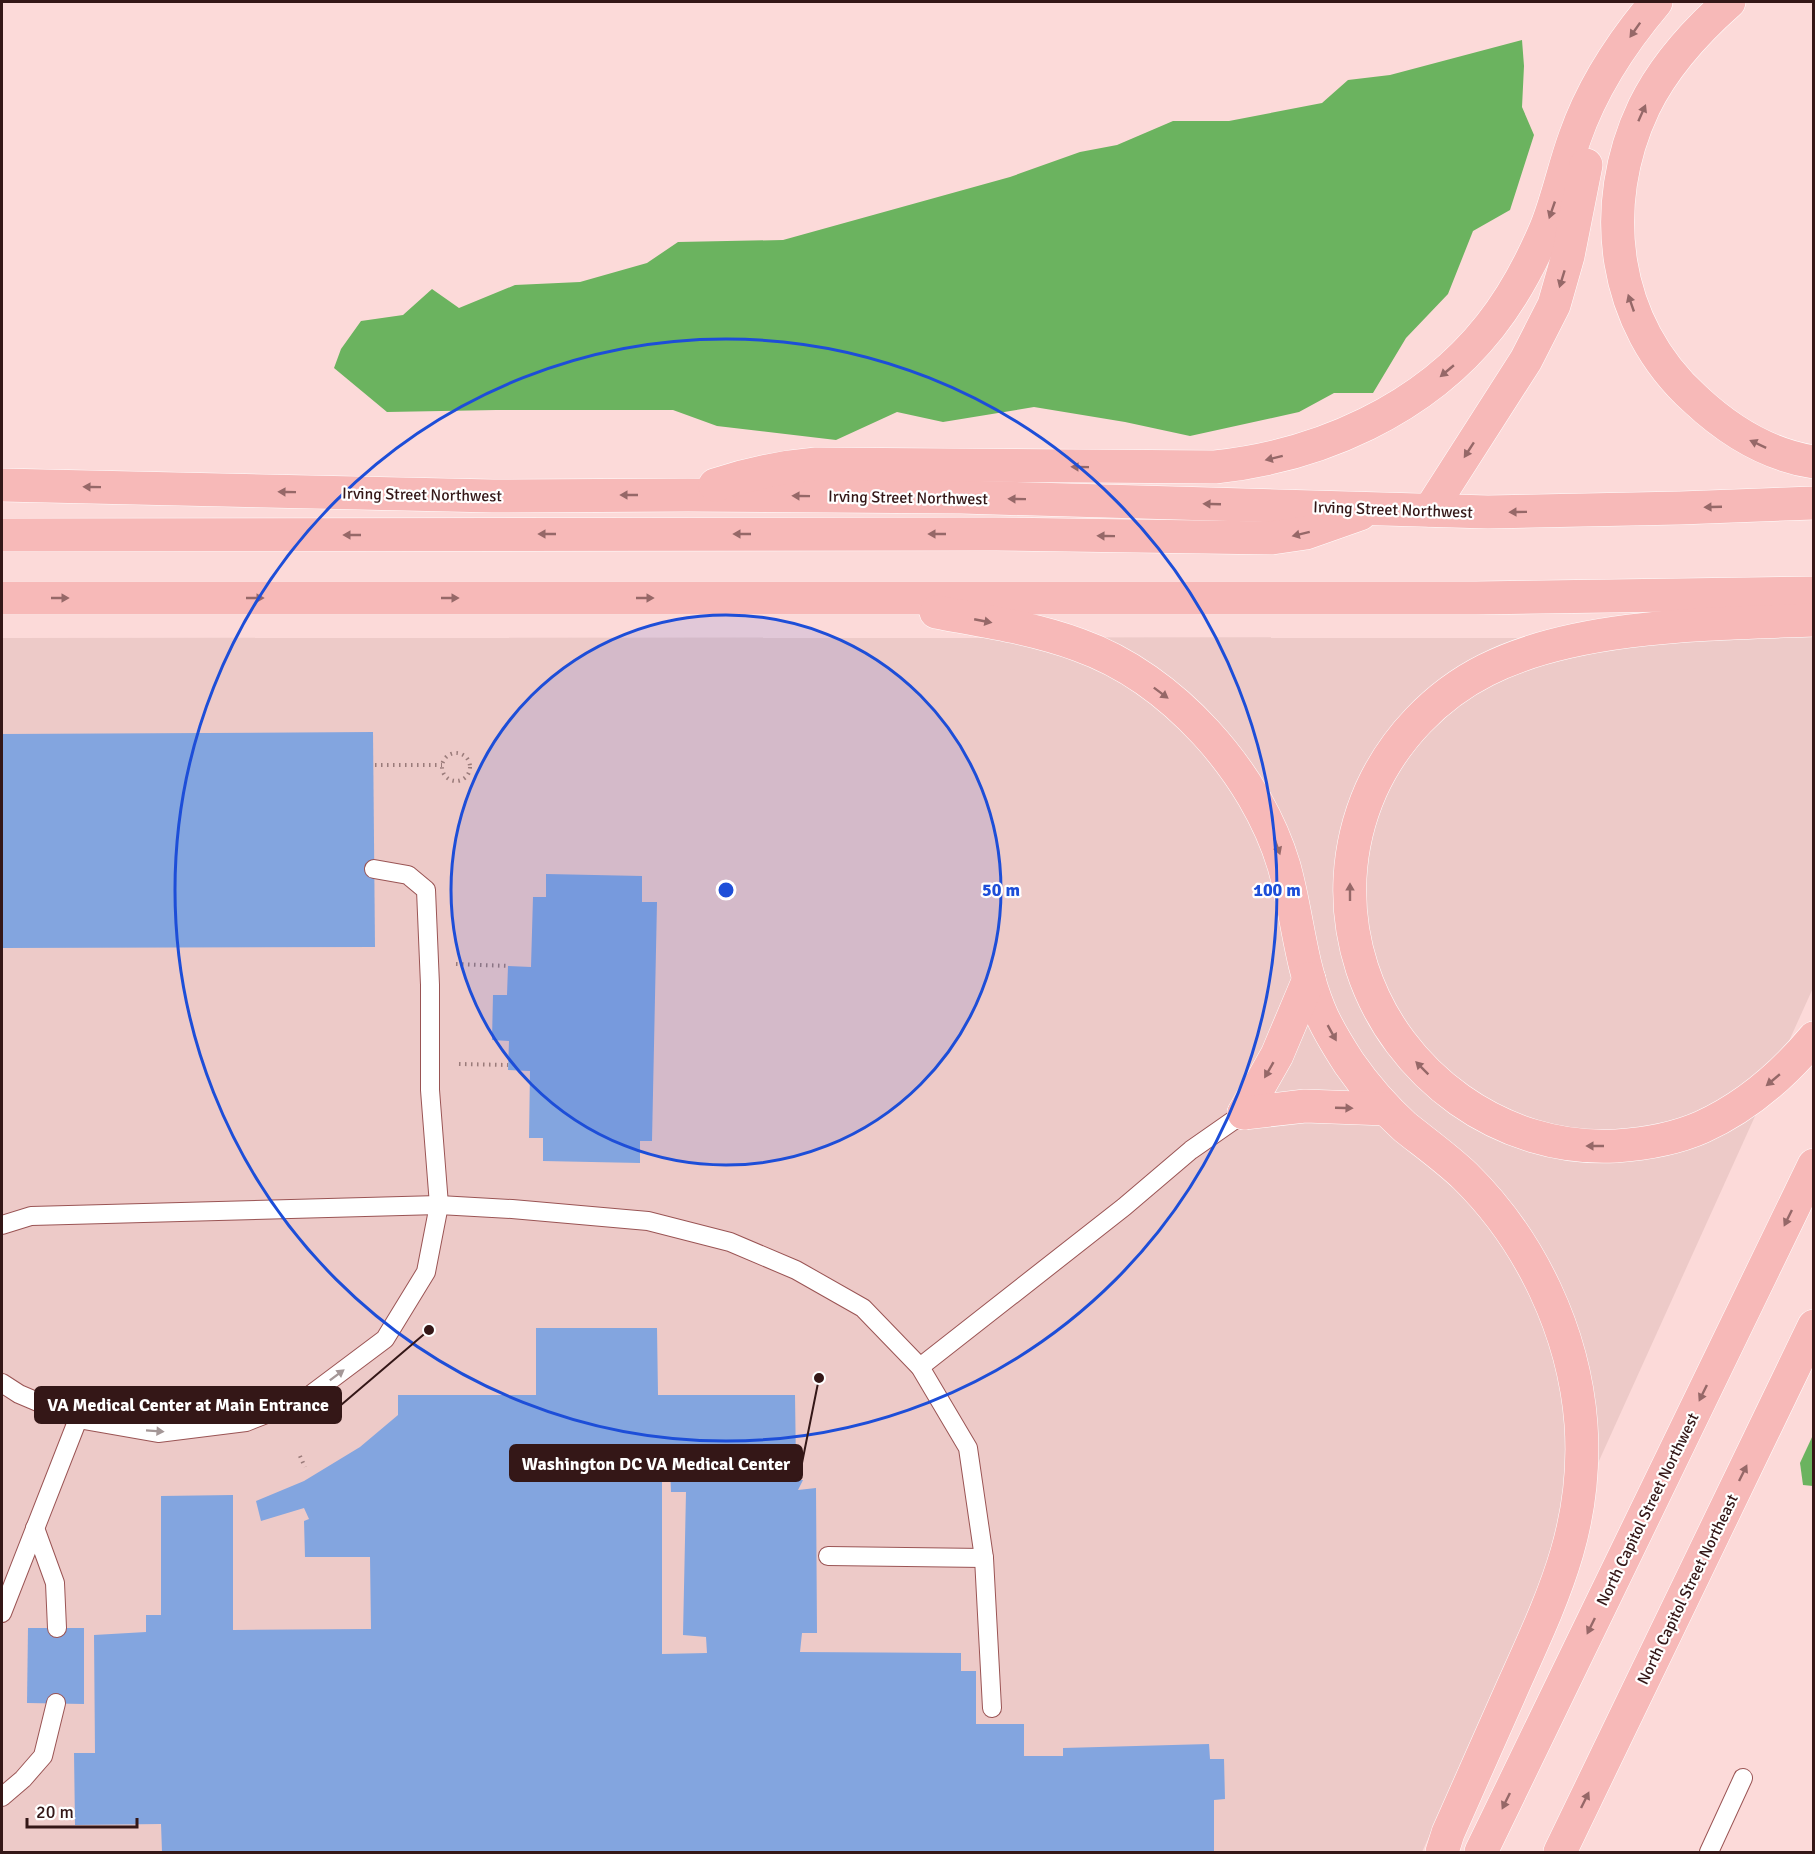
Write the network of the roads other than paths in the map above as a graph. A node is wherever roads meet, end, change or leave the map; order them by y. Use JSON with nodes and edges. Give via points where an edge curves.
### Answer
{"nodes":[{"id":1,"x":1656,"y":2,"type":"edge"},
{"id":2,"x":1729,"y":2,"type":"edge"},
{"id":3,"x":1615,"y":60,"type":"junction"},
{"id":4,"x":1814,"y":462,"type":"edge"},
{"id":5,"x":2,"y":485,"type":"edge"},
{"id":6,"x":688,"y":495,"type":"junction"},
{"id":7,"x":1814,"y":503,"type":"edge"},
{"id":8,"x":1376,"y":508,"type":"junction"},
{"id":9,"x":1430,"y":510,"type":"junction"},
{"id":10,"x":2,"y":535,"type":"edge"},
{"id":11,"x":1814,"y":593,"type":"edge"},
{"id":12,"x":2,"y":598,"type":"edge"},
{"id":13,"x":863,"y":598,"type":"junction"},
{"id":14,"x":1814,"y":620,"type":"edge"},
{"id":15,"x":374,"y":868,"type":"dead end"},
{"id":16,"x":1309,"y":979,"type":"junction"},
{"id":17,"x":1814,"y":1038,"type":"edge"},
{"id":18,"x":1386,"y":1109,"type":"junction"},
{"id":19,"x":1244,"y":1113,"type":"junction"},
{"id":20,"x":1814,"y":1165,"type":"edge"},
{"id":21,"x":439,"y":1205,"type":"junction"},
{"id":22,"x":2,"y":1225,"type":"edge"},
{"id":23,"x":1814,"y":1326,"type":"edge"},
{"id":24,"x":1805,"y":1355,"type":"edge"},
{"id":25,"x":920,"y":1367,"type":"junction"},
{"id":26,"x":2,"y":1383,"type":"edge"},
{"id":27,"x":78,"y":1419,"type":"junction"},
{"id":28,"x":35,"y":1528,"type":"junction"},
{"id":29,"x":828,"y":1556,"type":"dead end"},
{"id":30,"x":984,"y":1558,"type":"junction"},
{"id":31,"x":2,"y":1613,"type":"edge"},
{"id":32,"x":57,"y":1628,"type":"dead end"},
{"id":33,"x":56,"y":1703,"type":"dead end"},
{"id":34,"x":992,"y":1708,"type":"dead end"},
{"id":35,"x":1743,"y":1778,"type":"dead end"},
{"id":36,"x":2,"y":1797,"type":"edge"},
{"id":37,"x":1442,"y":1852,"type":"edge"},
{"id":38,"x":1481,"y":1852,"type":"edge"},
{"id":39,"x":1560,"y":1852,"type":"edge"},
{"id":40,"x":1708,"y":1852,"type":"edge"}],
"edges":[{"from":1,"to":3,"type":"main road","one_way":true},
{"from":4,"to":2,"type":"main road","one_way":true,"via":[[1748,439],[1724,425],[1686,392],[1643,331],[1622,271],[1617,200],[1631,138],[1645,106],[1683,47]]},
{"from":3,"to":6,"type":"main road","one_way":true,"via":[[1582,120],[1546,227],[1522,276],[1491,325],[1428,386],[1353,431],[1272,459],[1215,467],[816,464],[741,476]]},
{"from":3,"to":9,"type":"main road","one_way":true,"via":[[1591,142],[1554,305],[1526,360]]},
{"from":6,"to":5,"type":"main road","name":"Irving Street Northwest","one_way":true,"via":[[493,496]]},
{"from":8,"to":6,"type":"main road","name":"Irving Street Northwest","one_way":true},
{"from":7,"to":9,"type":"main road","name":"Irving Street Northwest","one_way":true,"via":[[1586,511]]},
{"from":8,"to":9,"type":"main road","name":"Irving Street Northwest"},
{"from":8,"to":10,"type":"main road","one_way":true,"via":[[1321,529],[1272,538],[996,534]]},
{"from":11,"to":13,"type":"main road","via":[[1521,598]]},
{"from":12,"to":13,"type":"main road","one_way":true},
{"from":13,"to":16,"type":"main road","one_way":true,"via":[[1028,630],[1081,645],[1141,678],[1192,719],[1233,765],[1263,813],[1283,862]]},
{"from":17,"to":14,"type":"main road","one_way":true,"via":[[1761,1090],[1723,1116],[1680,1135],[1633,1145],[1586,1146],[1520,1133],[1454,1097],[1401,1044],[1367,983],[1354,941],[1350,894],[1352,850],[1358,826],[1385,763],[1430,709],[1466,681],[1525,654],[1611,634]]},
{"from":15,"to":21,"type":"lane","via":[[408,875],[426,890],[430,1090]]},
{"from":16,"to":18,"type":"main road","one_way":true,"via":[[1334,1037]]},
{"from":16,"to":19,"type":"main road","one_way":true,"via":[[1277,1055]]},
{"from":19,"to":18,"type":"main road","one_way":true,"via":[[1305,1106]]},
{"from":18,"to":37,"type":"main road","via":[[1465,1177],[1506,1223],[1523,1250],[1539,1277],[1563,1336],[1581,1422],[1577,1515],[1564,1565]]},
{"from":19,"to":25,"type":"lane","via":[[1191,1150]]},
{"from":20,"to":38,"type":"main road","name":"North Capitol Street Northwest","one_way":true},
{"from":21,"to":22,"type":"lane","via":[[31,1216]]},
{"from":21,"to":25,"type":"lane","via":[[648,1221],[730,1242],[796,1270],[863,1308]]},
{"from":27,"to":21,"type":"lane","one_way":true,"via":[[158,1433],[246,1422],[305,1399],[385,1339],[426,1272]]},
{"from":23,"to":24,"type":"main road","name":"North Capitol Street Northeast"},
{"from":39,"to":24,"type":"main road","name":"North Capitol Street Northeast","one_way":true},
{"from":25,"to":30,"type":"lane","via":[[968,1448]]},
{"from":26,"to":27,"type":"lane"},
{"from":27,"to":28,"type":"lane"},
{"from":28,"to":31,"type":"lane"},
{"from":28,"to":32,"type":"lane","via":[[55,1583]]},
{"from":29,"to":30,"type":"lane"},
{"from":30,"to":34,"type":"lane"},
{"from":33,"to":36,"type":"lane","via":[[43,1756]]},
{"from":35,"to":40,"type":"lane"}]}
